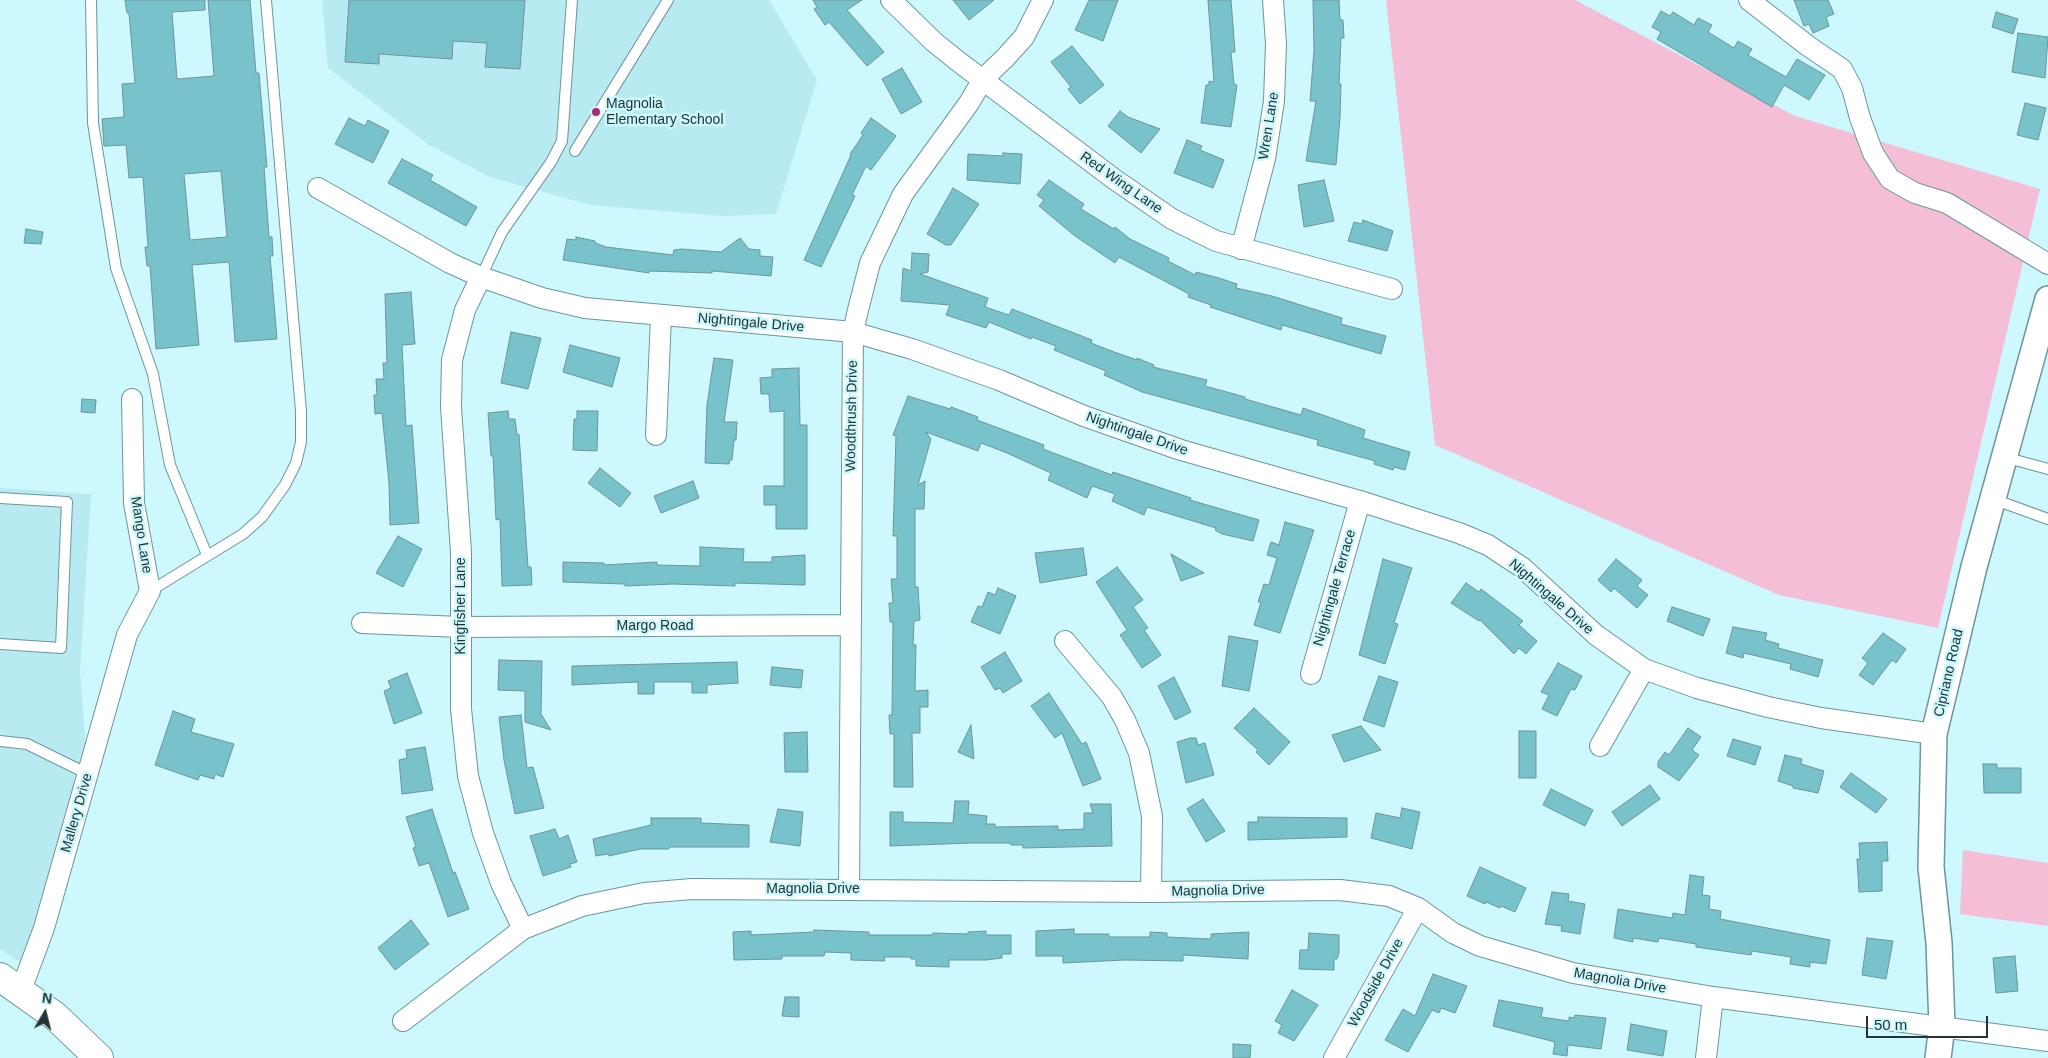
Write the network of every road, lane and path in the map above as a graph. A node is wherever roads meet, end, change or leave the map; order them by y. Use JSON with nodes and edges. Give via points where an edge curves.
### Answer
{"nodes":[{"id":1,"x":91,"y":0,"type":"edge"},
{"id":2,"x":266,"y":0,"type":"edge"},
{"id":3,"x":572,"y":0,"type":"edge"},
{"id":4,"x":668,"y":0,"type":"edge"},
{"id":5,"x":891,"y":0,"type":"edge"},
{"id":6,"x":1043,"y":0,"type":"edge"},
{"id":7,"x":1273,"y":0,"type":"edge"},
{"id":8,"x":1749,"y":0,"type":"edge"},
{"id":9,"x":983,"y":79,"type":"junction"},
{"id":10,"x":575,"y":151,"type":"dead end"},
{"id":11,"x":318,"y":188,"type":"dead end"},
{"id":12,"x":1241,"y":248,"type":"junction"},
{"id":13,"x":2048,"y":264,"type":"edge"},
{"id":14,"x":481,"y":277,"type":"junction"},
{"id":15,"x":1392,"y":289,"type":"dead end"},
{"id":16,"x":2048,"y":299,"type":"edge"},
{"id":17,"x":661,"y":316,"type":"junction"},
{"id":18,"x":853,"y":332,"type":"junction"},
{"id":19,"x":132,"y":399,"type":"dead end"},
{"id":20,"x":656,"y":435,"type":"dead end"},
{"id":21,"x":2003,"y":456,"type":"junction"},
{"id":22,"x":2048,"y":469,"type":"edge"},
{"id":23,"x":0,"y":498,"type":"edge"},
{"id":24,"x":1992,"y":499,"type":"junction"},
{"id":25,"x":1360,"y":501,"type":"junction"},
{"id":26,"x":2048,"y":519,"type":"edge"},
{"id":27,"x":207,"y":555,"type":"junction"},
{"id":28,"x":150,"y":591,"type":"junction"},
{"id":29,"x":362,"y":623,"type":"dead end"},
{"id":30,"x":850,"y":625,"type":"junction"},
{"id":31,"x":461,"y":627,"type":"junction"},
{"id":32,"x":127,"y":635,"type":"joint"},
{"id":33,"x":1065,"y":641,"type":"dead end"},
{"id":34,"x":0,"y":644,"type":"edge"},
{"id":35,"x":1644,"y":670,"type":"junction"},
{"id":36,"x":1311,"y":674,"type":"dead end"},
{"id":37,"x":1934,"y":734,"type":"junction"},
{"id":38,"x":0,"y":741,"type":"edge"},
{"id":39,"x":1600,"y":746,"type":"dead end"},
{"id":40,"x":88,"y":774,"type":"junction"},
{"id":41,"x":850,"y":889,"type":"junction"},
{"id":42,"x":1152,"y":892,"type":"junction"},
{"id":43,"x":1418,"y":908,"type":"junction"},
{"id":44,"x":523,"y":930,"type":"junction"},
{"id":45,"x":11,"y":983,"type":"edge"},
{"id":46,"x":1713,"y":997,"type":"junction"},
{"id":47,"x":403,"y":1022,"type":"dead end"},
{"id":48,"x":1942,"y":1026,"type":"junction"},
{"id":49,"x":2048,"y":1041,"type":"edge"},
{"id":50,"x":99,"y":1058,"type":"edge"},
{"id":51,"x":1334,"y":1058,"type":"edge"},
{"id":52,"x":1706,"y":1058,"type":"edge"},
{"id":53,"x":1938,"y":1058,"type":"edge"}],
"edges":[{"from":1,"to":27,"type":"lane","via":[[93,123],[116,268],[153,374],[170,465]]},
{"from":2,"to":27,"type":"lane","via":[[301,411],[300,442],[296,464],[276,501],[243,534]]},
{"from":3,"to":14,"type":"lane","via":[[562,141],[502,232]]},
{"from":4,"to":10,"type":"lane"},
{"from":5,"to":9,"type":"street","name":"Red Wing Lane","via":[[934,42]]},
{"from":6,"to":9,"type":"street","name":"Woodthrush Drive","via":[[1024,36]]},
{"from":7,"to":12,"type":"street","name":"Wren Lane","via":[[1276,44],[1274,101],[1265,159]]},
{"from":8,"to":13,"type":"street","via":[[1842,69],[1852,88],[1873,153],[1890,179],[1915,193],[1947,203]]},
{"from":9,"to":12,"type":"street","name":"Red Wing Lane","via":[[1114,180],[1172,219],[1216,241]]},
{"from":9,"to":18,"type":"street","name":"Woodthrush Drive","via":[[903,194],[870,263]]},
{"from":11,"to":14,"type":"street","name":"Nightingale Drive","via":[[450,263]]},
{"from":12,"to":15,"type":"street","name":"Red Wing Lane"},
{"from":14,"to":17,"type":"street","name":"Nightingale Drive","via":[[542,298],[585,308]]},
{"from":14,"to":31,"type":"street","name":"Kingfisher Lane","via":[[465,310],[452,360],[451,407],[461,552]]},
{"from":16,"to":21,"type":"street","name":"Cipriano Road"},
{"from":17,"to":18,"type":"street","name":"Nightingale Drive"},
{"from":17,"to":20,"type":"street"},
{"from":18,"to":25,"type":"street","name":"Nightingale Drive","via":[[999,380],[1084,416],[1181,450]]},
{"from":18,"to":30,"type":"street","name":"Woodthrush Drive"},
{"from":19,"to":28,"type":"street","name":"Mango Lane","via":[[134,503]]},
{"from":21,"to":22,"type":"lane"},
{"from":21,"to":24,"type":"street","name":"Cipriano Road"},
{"from":23,"to":34,"type":"lane","via":[[67,502],[61,648]]},
{"from":24,"to":26,"type":"lane"},
{"from":24,"to":37,"type":"street","name":"Cipriano Road"},
{"from":25,"to":35,"type":"street","name":"Nightingale Drive","via":[[1488,545],[1523,568],[1596,635]]},
{"from":25,"to":36,"type":"street","name":"Nightingale Terrace"},
{"from":27,"to":28,"type":"lane"},
{"from":28,"to":32,"type":"street","name":"Mango Lane"},
{"from":29,"to":31,"type":"street","name":"Margo Road"},
{"from":30,"to":31,"type":"street","name":"Margo Road"},
{"from":30,"to":41,"type":"street","name":"Woodthrush Drive"},
{"from":31,"to":44,"type":"street","name":"Kingfisher Lane","via":[[461,709],[468,776],[492,862]]},
{"from":32,"to":40,"type":"street","name":"Mallery Drive"},
{"from":33,"to":42,"type":"street","via":[[1112,697],[1138,753],[1152,816]]},
{"from":35,"to":37,"type":"street","name":"Nightingale Drive","via":[[1768,707],[1829,720]]},
{"from":35,"to":39,"type":"street"},
{"from":37,"to":48,"type":"street","name":"Cipriano Road","via":[[1931,867],[1939,943]]},
{"from":38,"to":40,"type":"lane","via":[[27,744]]},
{"from":40,"to":45,"type":"street","name":"Mallery Drive","via":[[44,928]]},
{"from":41,"to":42,"type":"street","name":"Magnolia Drive"},
{"from":41,"to":44,"type":"street","name":"Magnolia Drive","via":[[692,889],[644,893],[582,906]]},
{"from":42,"to":43,"type":"street","name":"Magnolia Drive","via":[[1360,891],[1389,896]]},
{"from":43,"to":46,"type":"street","name":"Magnolia Drive","via":[[1452,933],[1480,946],[1546,967]]},
{"from":43,"to":51,"type":"street","name":"Woodside Drive"},
{"from":44,"to":47,"type":"street","name":"Magnolia Drive"},
{"from":45,"to":50,"type":"main road","via":[[55,1016]]},
{"from":46,"to":48,"type":"street","name":"Magnolia Drive"},
{"from":46,"to":52,"type":"street"},
{"from":48,"to":49,"type":"street","name":"Magnolia Drive"},
{"from":48,"to":53,"type":"street","name":"Cipriano Road"}]}
